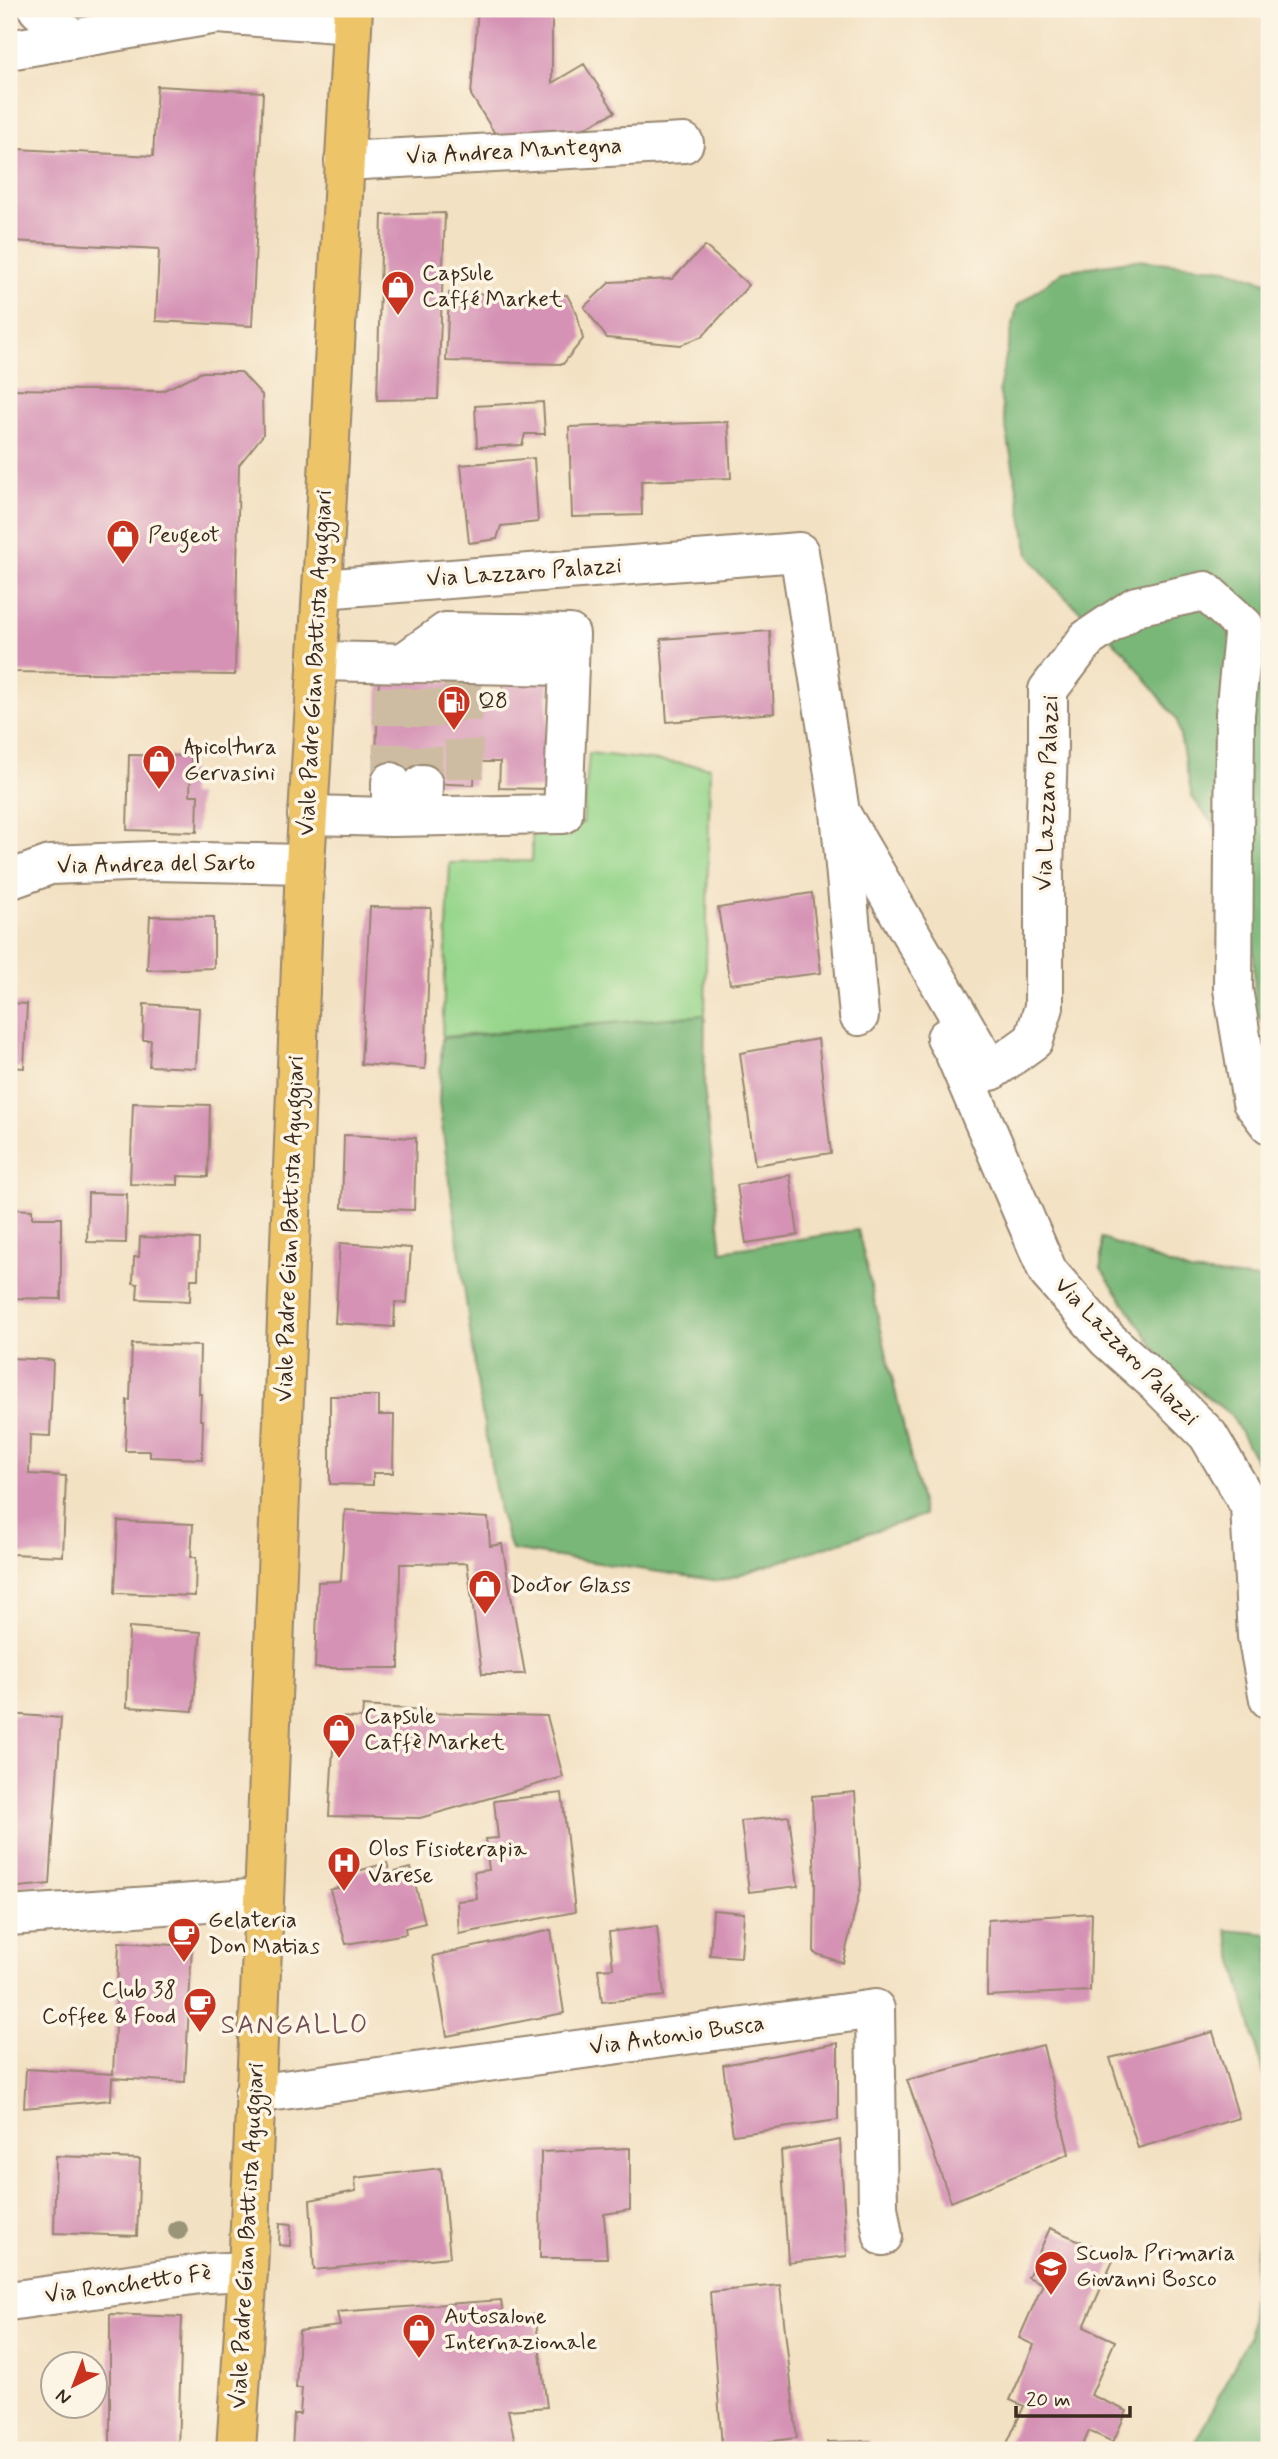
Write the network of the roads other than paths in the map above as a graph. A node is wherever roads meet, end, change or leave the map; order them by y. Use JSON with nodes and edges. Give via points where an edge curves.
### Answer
{"nodes":[{"id":1,"x":38,"y":9,"type":"edge"},
{"id":2,"x":352,"y":16,"type":"edge"},
{"id":3,"x":72,"y":38,"type":"junction"},
{"id":4,"x":9,"y":50,"type":"edge"},
{"id":5,"x":684,"y":143,"type":"dead end"},
{"id":6,"x":344,"y":161,"type":"junction"},
{"id":7,"x":322,"y":589,"type":"junction"},
{"id":8,"x":317,"y":661,"type":"junction"},
{"id":9,"x":569,"y":666,"type":"junction"},
{"id":10,"x":408,"y":670,"type":"junction"},
{"id":11,"x":840,"y":812,"type":"junction"},
{"id":12,"x":307,"y":815,"type":"junction"},
{"id":13,"x":304,"y":864,"type":"junction"},
{"id":14,"x":846,"y":871,"type":"junction"},
{"id":15,"x":9,"y":880,"type":"edge"},
{"id":16,"x":859,"y":1016,"type":"dead end"},
{"id":17,"x":1269,"y":1124,"type":"edge"},
{"id":18,"x":1269,"y":1699,"type":"edge"},
{"id":19,"x":264,"y":1898,"type":"junction"},
{"id":20,"x":9,"y":1916,"type":"edge"},
{"id":21,"x":254,"y":2094,"type":"junction"},
{"id":22,"x":883,"y":2236,"type":"dead end"},
{"id":23,"x":248,"y":2271,"type":"junction"},
{"id":24,"x":9,"y":2301,"type":"edge"},
{"id":25,"x":236,"y":2450,"type":"edge"}],
"edges":[{"from":1,"to":3,"type":"street"},
{"from":2,"to":3,"type":"street","via":[[217,14]]},
{"from":2,"to":6,"type":"main road","name":"Viale Padre Gian Battista Aguggiari"},
{"from":3,"to":4,"type":"street"},
{"from":5,"to":6,"type":"street","name":"Via Andrea Mantegna"},
{"from":6,"to":7,"type":"main road","name":"Viale Padre Gian Battista Aguggiari"},
{"from":7,"to":8,"type":"main road","name":"Viale Padre Gian Battista Aguggiari"},
{"from":7,"to":11,"type":"street","name":"Via Lazzaro Palazzi","via":[[799,552]]},
{"from":8,"to":10,"type":"street"},
{"from":8,"to":12,"type":"main road","name":"Viale Padre Gian Battista Aguggiari"},
{"from":9,"to":10,"type":"street","via":[[463,673]]},
{"from":9,"to":10,"type":"street","via":[[570,635],[446,632]]},
{"from":9,"to":12,"type":"street","via":[[563,814],[464,800],[407,800]]},
{"from":11,"to":14,"type":"street","name":"Via Lazzaro Palazzi"},
{"from":11,"to":17,"type":"street","name":"Via Lazzaro Palazzi","via":[[991,1071],[1034,1040],[1044,1007],[1048,690],[1087,639],[1136,606],[1205,591],[1244,626],[1235,714],[1233,989],[1252,1102]]},
{"from":12,"to":13,"type":"main road","name":"Viale Padre Gian Battista Aguggiari"},
{"from":13,"to":15,"type":"street","name":"Via Andrea del Sarto","via":[[153,861],[50,865]]},
{"from":13,"to":19,"type":"main road","name":"Viale Padre Gian Battista Aguggiari"},
{"from":14,"to":16,"type":"street","name":"Via Lazzaro Palazzi"},
{"from":14,"to":18,"type":"street","name":"Via Lazzaro Palazzi","via":[[954,1052],[1048,1272],[1108,1339],[1208,1435],[1250,1506],[1257,1636]]},
{"from":19,"to":20,"type":"street"},
{"from":19,"to":21,"type":"main road","name":"Viale Padre Gian Battista Aguggiari"},
{"from":21,"to":22,"type":"street","name":"Via Antonio Busca","via":[[875,2009],[878,2207]]},
{"from":21,"to":23,"type":"main road","name":"Viale Padre Gian Battista Aguggiari"},
{"from":23,"to":24,"type":"street","name":"Via Ronchetto Fè"},
{"from":23,"to":25,"type":"main road","name":"Viale Padre Gian Battista Aguggiari"}]}
